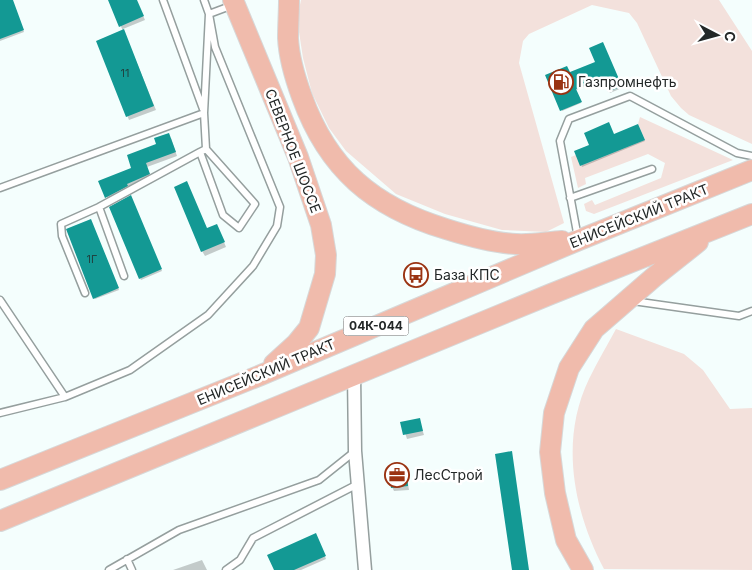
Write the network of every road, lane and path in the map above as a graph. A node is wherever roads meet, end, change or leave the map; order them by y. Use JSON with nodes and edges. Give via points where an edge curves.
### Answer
{"nodes":[{"id":1,"x":163,"y":0,"type":"edge"},
{"id":2,"x":204,"y":0,"type":"edge"},
{"id":3,"x":289,"y":0,"type":"edge"},
{"id":4,"x":234,"y":2,"type":"edge"},
{"id":5,"x":209,"y":14,"type":"junction"},
{"id":6,"x":204,"y":113,"type":"junction"},
{"id":7,"x":203,"y":150,"type":"junction"},
{"id":8,"x":752,"y":156,"type":"edge"},
{"id":9,"x":652,"y":169,"type":"dead end"},
{"id":10,"x":752,"y":170,"type":"edge"},
{"id":11,"x":0,"y":188,"type":"edge"},
{"id":12,"x":570,"y":198,"type":"junction"},
{"id":13,"x":99,"y":207,"type":"junction"},
{"id":14,"x":752,"y":214,"type":"edge"},
{"id":15,"x":717,"y":227,"type":"junction"},
{"id":16,"x":579,"y":240,"type":"junction"},
{"id":17,"x":124,"y":276,"type":"dead end"},
{"id":18,"x":84,"y":293,"type":"dead end"},
{"id":19,"x":0,"y":300,"type":"edge"},
{"id":20,"x":627,"y":301,"type":"junction"},
{"id":21,"x":752,"y":311,"type":"edge"},
{"id":22,"x":354,"y":374,"type":"junction"},
{"id":23,"x":261,"y":375,"type":"junction"},
{"id":24,"x":65,"y":397,"type":"junction"},
{"id":25,"x":0,"y":413,"type":"edge"},
{"id":26,"x":355,"y":451,"type":"junction"},
{"id":27,"x":0,"y":480,"type":"edge"},
{"id":28,"x":358,"y":484,"type":"junction"},
{"id":29,"x":0,"y":520,"type":"edge"},
{"id":30,"x":127,"y":559,"type":"junction"},
{"id":31,"x":109,"y":570,"type":"edge"},
{"id":32,"x":132,"y":570,"type":"edge"},
{"id":33,"x":226,"y":570,"type":"edge"},
{"id":34,"x":365,"y":570,"type":"edge"},
{"id":35,"x":584,"y":570,"type":"edge"}],
"edges":[{"from":1,"to":6,"type":"lane"},
{"from":2,"to":5,"type":"lane"},
{"from":3,"to":16,"type":"main road","via":[[288,39],[294,75],[310,118],[327,150],[350,179],[381,202],[429,224],[464,235],[516,244]]},
{"from":4,"to":5,"type":"lane"},
{"from":4,"to":23,"type":"main road","name":"СЕВЕРНОЕ ШОССЕ","via":[[298,157],[321,225],[326,255],[325,274],[309,328]]},
{"from":5,"to":6,"type":"lane"},
{"from":5,"to":24,"type":"lane","via":[[215,47],[280,207],[277,226],[253,266],[208,315],[130,370]]},
{"from":6,"to":7,"type":"lane"},
{"from":6,"to":11,"type":"lane"},
{"from":7,"to":7,"type":"lane","via":[[223,215],[239,228],[256,204]]},
{"from":7,"to":13,"type":"lane"},
{"from":8,"to":12,"type":"lane","via":[[737,153],[630,96],[569,119],[560,141]]},
{"from":9,"to":12,"type":"lane"},
{"from":10,"to":16,"type":"main road","name":"ЕНИСЕЙСКИЙ ТРАКТ","number":"04К-044"},
{"from":12,"to":16,"type":"lane"},
{"from":13,"to":17,"type":"lane"},
{"from":13,"to":18,"type":"lane","via":[[61,224],[62,236]]},
{"from":14,"to":15,"type":"main road","number":"04К-044"},
{"from":15,"to":20,"type":"main road"},
{"from":15,"to":22,"type":"main road","number":"04К-044"},
{"from":16,"to":23,"type":"main road","name":"ЕНИСЕЙСКИЙ ТРАКТ","number":"04К-044"},
{"from":19,"to":24,"type":"lane"},
{"from":20,"to":21,"type":"lane","via":[[739,316]]},
{"from":20,"to":35,"type":"main road","via":[[594,329],[569,368],[554,413],[550,452],[555,494],[566,540]]},
{"from":22,"to":26,"type":"street"},
{"from":22,"to":29,"type":"main road","number":"04К-044"},
{"from":23,"to":27,"type":"main road","name":"ЕНИСЕЙСКИЙ ТРАКТ","number":"04К-044"},
{"from":24,"to":25,"type":"lane"},
{"from":26,"to":28,"type":"street"},
{"from":26,"to":30,"type":"lane","via":[[319,480],[179,530]]},
{"from":28,"to":33,"type":"lane","via":[[253,538],[240,560]]},
{"from":28,"to":34,"type":"street"},
{"from":30,"to":31,"type":"lane"},
{"from":30,"to":32,"type":"lane"}]}
